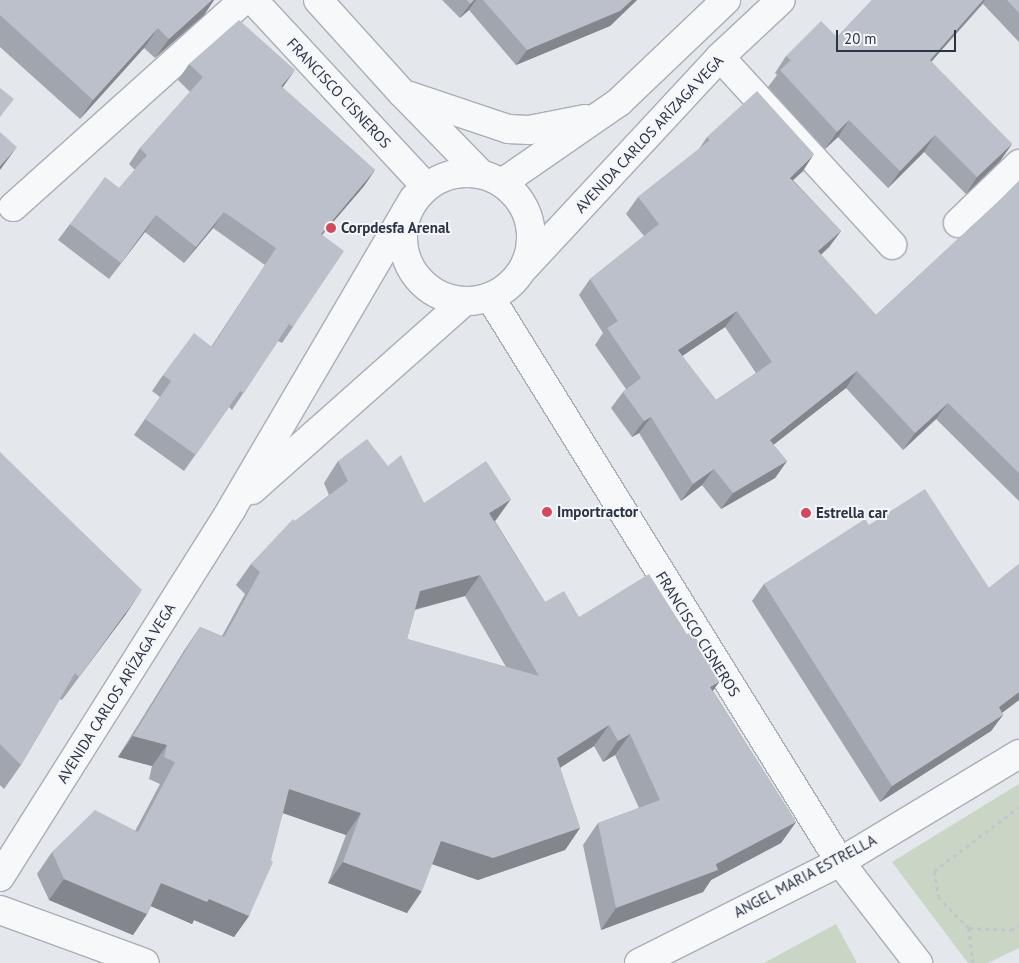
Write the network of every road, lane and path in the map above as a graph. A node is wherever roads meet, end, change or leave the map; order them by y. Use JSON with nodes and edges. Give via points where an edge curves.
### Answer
{"nodes":[{"id":1,"x":244,"y":0,"type":"edge"},
{"id":2,"x":253,"y":0,"type":"edge"},
{"id":3,"x":318,"y":0,"type":"edge"},
{"id":4,"x":726,"y":0,"type":"edge"},
{"id":5,"x":781,"y":0,"type":"edge"},
{"id":6,"x":720,"y":57,"type":"junction"},
{"id":7,"x":402,"y":93,"type":"junction"},
{"id":8,"x":619,"y":102,"type":"junction"},
{"id":9,"x":1019,"y":164,"type":"edge"},
{"id":10,"x":491,"y":178,"type":"junction"},
{"id":11,"x":420,"y":192,"type":"junction"},
{"id":12,"x":14,"y":208,"type":"dead end"},
{"id":13,"x":958,"y":223,"type":"dead end"},
{"id":14,"x":892,"y":245,"type":"dead end"},
{"id":15,"x":521,"y":270,"type":"junction"},
{"id":16,"x":477,"y":299,"type":"junction"},
{"id":17,"x":232,"y":508,"type":"junction"},
{"id":18,"x":1019,"y":754,"type":"edge"},
{"id":19,"x":1019,"y":807,"type":"edge"},
{"id":20,"x":840,"y":862,"type":"junction"},
{"id":21,"x":0,"y":877,"type":"edge"},
{"id":22,"x":0,"y":910,"type":"edge"},
{"id":23,"x":1019,"y":926,"type":"edge"},
{"id":24,"x":969,"y":928,"type":"junction"},
{"id":25,"x":145,"y":963,"type":"edge"},
{"id":26,"x":639,"y":963,"type":"edge"},
{"id":27,"x":918,"y":963,"type":"edge"},
{"id":28,"x":973,"y":963,"type":"edge"}],
"edges":[{"from":1,"to":12,"type":"street"},
{"from":2,"to":11,"type":"street","name":"FRANCISCO CISNEROS"},
{"from":3,"to":7,"type":"street"},
{"from":4,"to":8,"type":"street"},
{"from":5,"to":6,"type":"street","name":"AVENIDA CARLOS ARÍZAGA VEGA"},
{"from":6,"to":14,"type":"street"},
{"from":6,"to":15,"type":"street","name":"AVENIDA CARLOS ARÍZAGA VEGA"},
{"from":7,"to":8,"type":"street","via":[[476,121],[508,129],[529,130],[588,118]]},
{"from":7,"to":10,"type":"street"},
{"from":8,"to":10,"type":"street"},
{"from":9,"to":13,"type":"street"},
{"from":10,"to":11,"type":"street","via":[[452,174]]},
{"from":10,"to":15,"type":"street","via":[[519,200],[529,223],[530,247]]},
{"from":11,"to":16,"type":"street","via":[[402,241],[411,271],[433,293]]},
{"from":11,"to":17,"type":"street","name":"AVENIDA CARLOS ARÍZAGA VEGA"},
{"from":15,"to":16,"type":"street","via":[[508,286]]},
{"from":16,"to":17,"type":"street","name":"AVENIDA CARLOS ARÍZAGA VEGA"},
{"from":16,"to":20,"type":"street","name":"FRANCISCO CISNEROS"},
{"from":17,"to":21,"type":"street","name":"AVENIDA CARLOS ARÍZAGA VEGA"},
{"from":18,"to":20,"type":"street","name":"ANGEL MARIA ESTRELLA"},
{"from":19,"to":24,"type":"path","via":[[934,871],[939,898]]},
{"from":20,"to":26,"type":"street","name":"ANGEL MARIA ESTRELLA"},
{"from":20,"to":27,"type":"street","name":"FRANCISCO CISNEROS"},
{"from":22,"to":25,"type":"street"},
{"from":23,"to":24,"type":"path","via":[[1011,930]]},
{"from":24,"to":28,"type":"path"}]}
